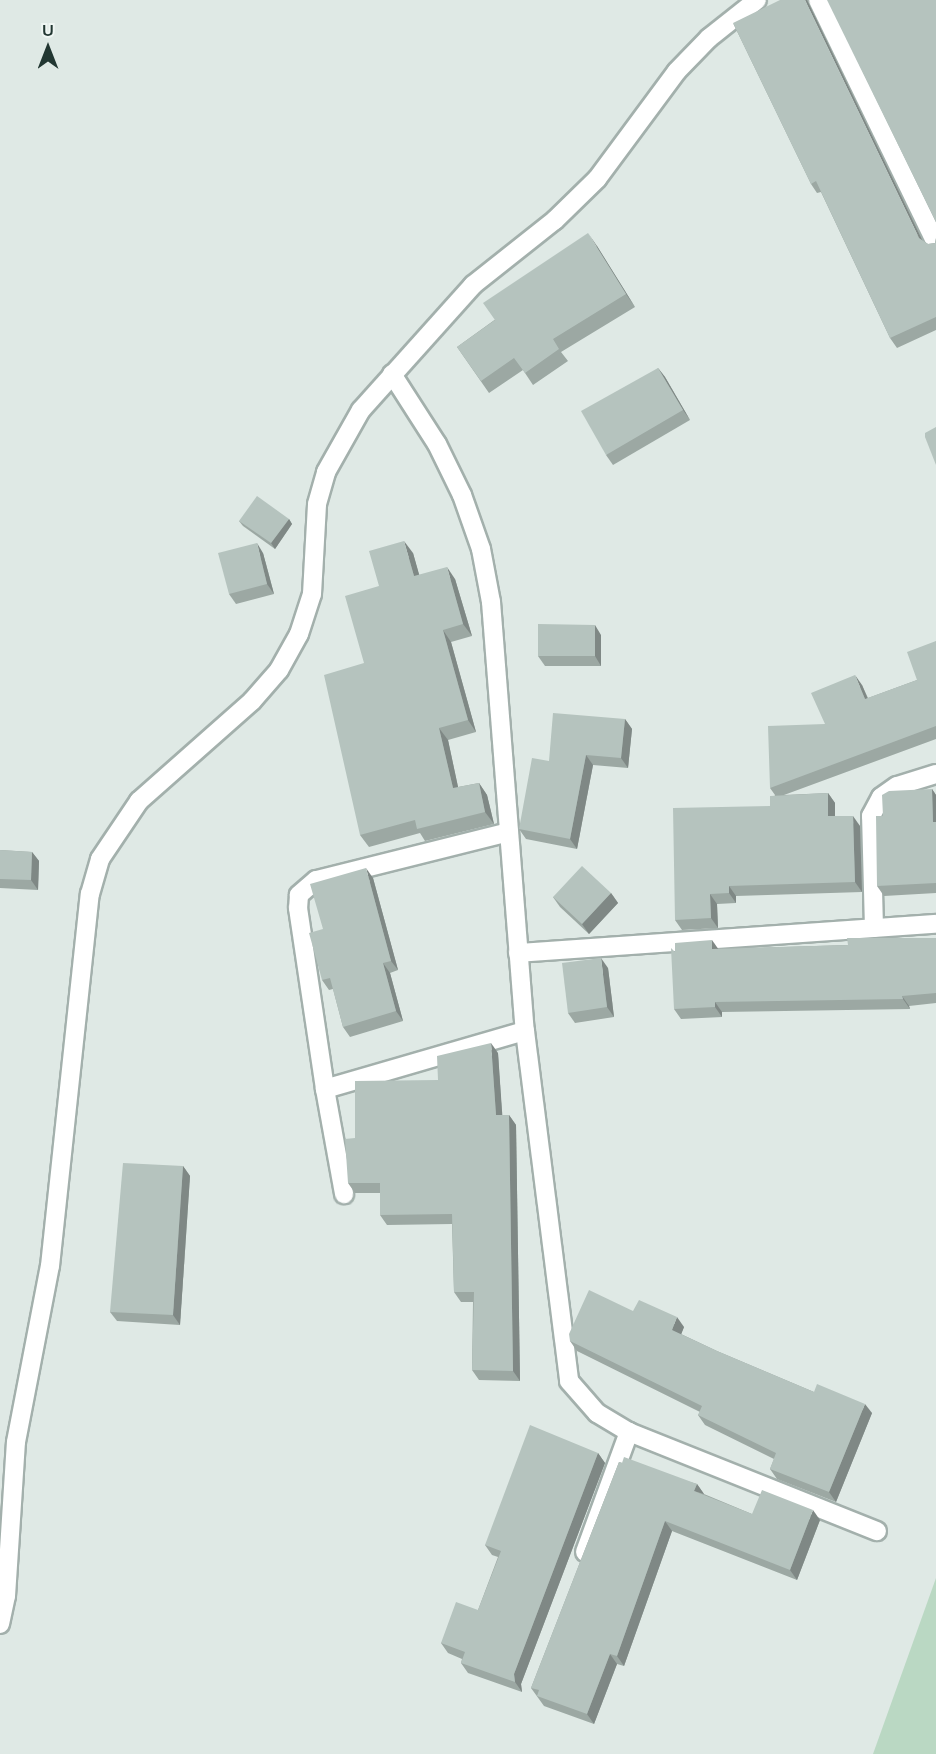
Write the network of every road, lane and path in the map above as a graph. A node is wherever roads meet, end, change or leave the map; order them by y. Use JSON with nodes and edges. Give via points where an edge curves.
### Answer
{"nodes":[{"id":1,"x":757,"y":0,"type":"edge"},
{"id":2,"x":818,"y":0,"type":"edge"},
{"id":3,"x":936,"y":243,"type":"edge"},
{"id":4,"x":392,"y":374,"type":"junction"},
{"id":5,"x":936,"y":774,"type":"edge"},
{"id":6,"x":509,"y":832,"type":"junction"},
{"id":7,"x":936,"y":924,"type":"edge"},
{"id":8,"x":874,"y":928,"type":"junction"},
{"id":9,"x":518,"y":953,"type":"junction"},
{"id":10,"x":525,"y":1031,"type":"junction"},
{"id":11,"x":324,"y":1089,"type":"junction"},
{"id":12,"x":344,"y":1194,"type":"dead end"},
{"id":13,"x":629,"y":1432,"type":"junction"},
{"id":14,"x":877,"y":1531,"type":"dead end"},
{"id":15,"x":579,"y":1569,"type":"edge"},
{"id":16,"x":0,"y":1624,"type":"edge"}],
"edges":[{"from":1,"to":4,"type":"street","via":[[709,38],[677,71],[597,179],[537,236],[473,285]]},
{"from":2,"to":3,"type":"street"},
{"from":4,"to":6,"type":"street","via":[[437,444],[462,495],[481,549],[492,614]]},
{"from":4,"to":16,"type":"street","via":[[341,440],[326,472],[317,504],[312,594],[299,634],[279,670],[252,701],[138,801],[100,859],[90,894],[50,1266],[16,1442],[6,1596]]},
{"from":5,"to":8,"type":"street","via":[[897,786],[881,797],[871,816]]},
{"from":6,"to":9,"type":"street"},
{"from":6,"to":11,"type":"street","via":[[307,884],[297,908]]},
{"from":7,"to":8,"type":"street"},
{"from":8,"to":9,"type":"street"},
{"from":9,"to":10,"type":"street"},
{"from":10,"to":11,"type":"street"},
{"from":10,"to":13,"type":"street","via":[[564,1362],[578,1395],[597,1413]]},
{"from":11,"to":12,"type":"street"},
{"from":13,"to":14,"type":"street"},
{"from":13,"to":15,"type":"street"}]}
